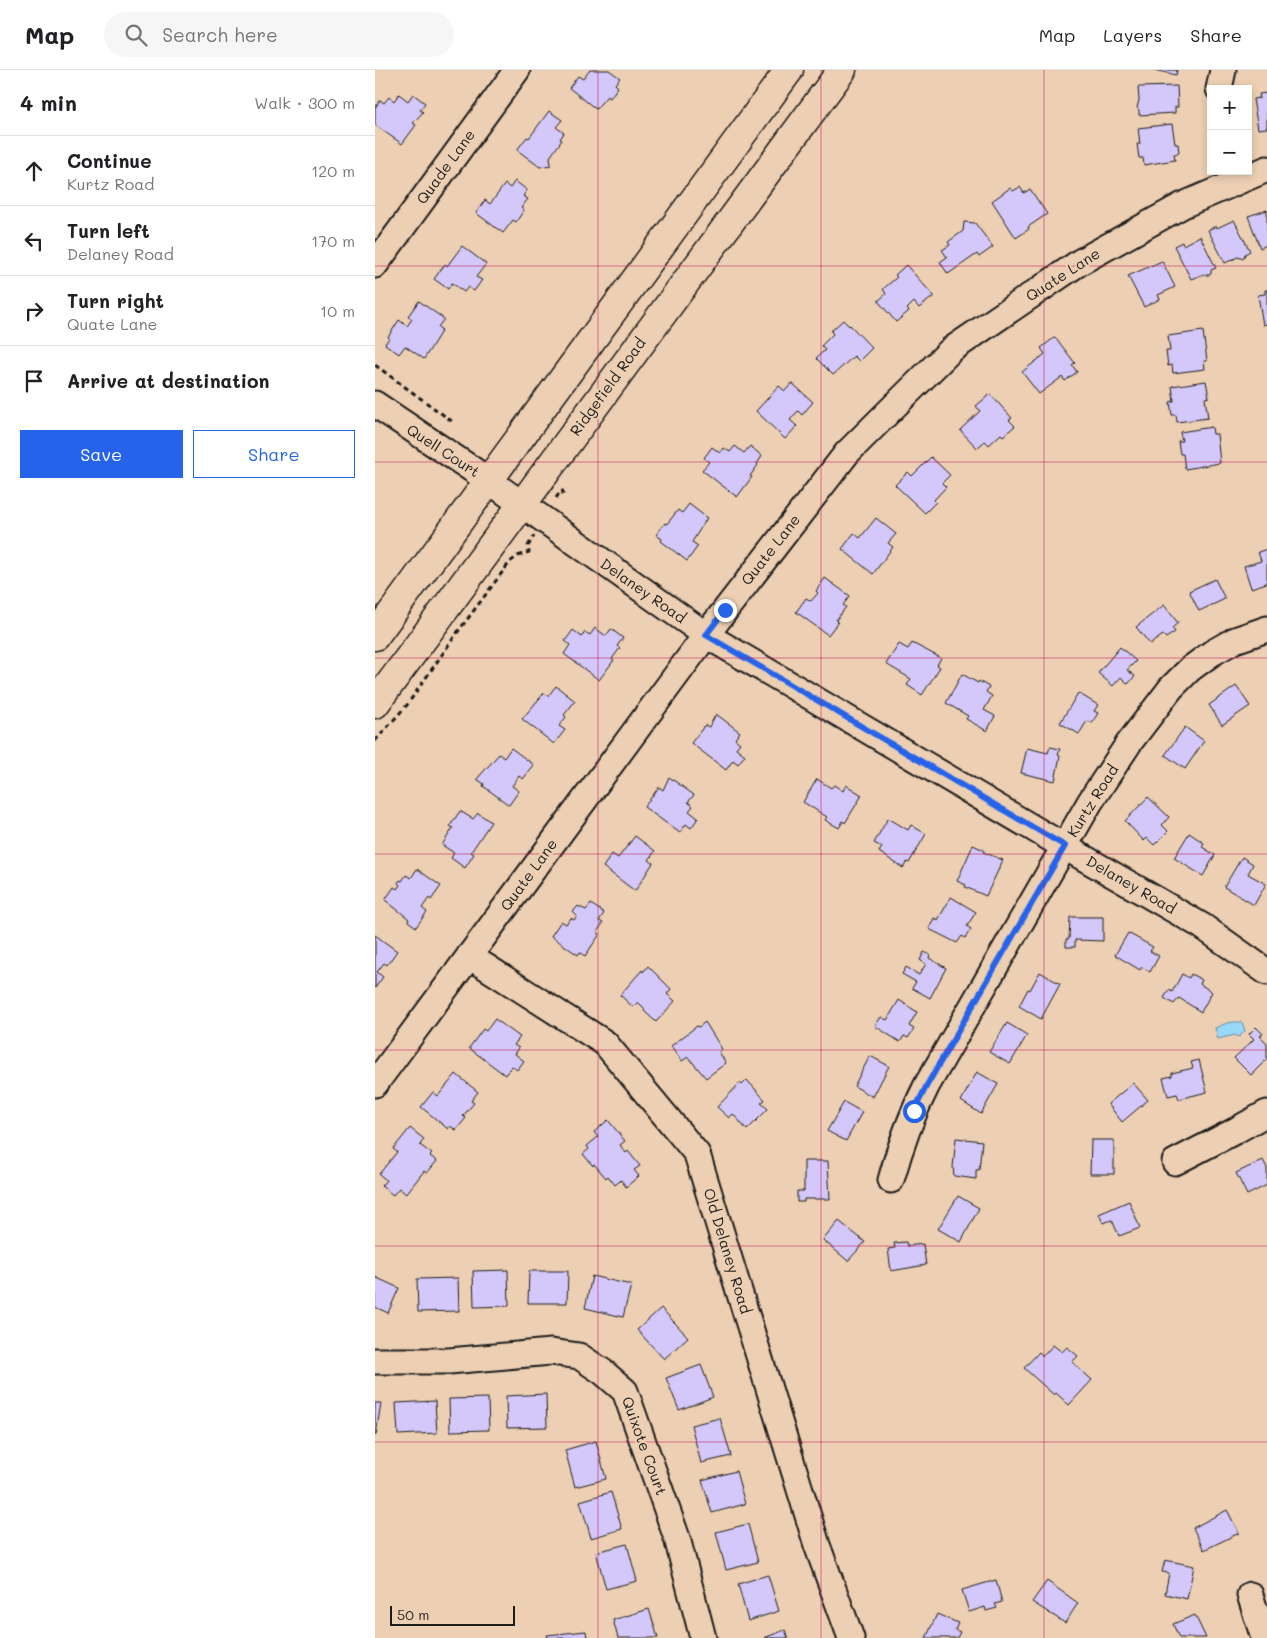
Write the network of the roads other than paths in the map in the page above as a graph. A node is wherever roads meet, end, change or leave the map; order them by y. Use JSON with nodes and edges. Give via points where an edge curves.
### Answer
{"nodes":[{"id":1,"x":517,"y":70,"type":"edge"},
{"id":2,"x":789,"y":70,"type":"edge"},
{"id":3,"x":842,"y":70,"type":"edge"},
{"id":4,"x":1223,"y":70,"type":"edge"},
{"id":5,"x":1220,"y":85,"type":"edge"},
{"id":6,"x":1267,"y":169,"type":"edge"},
{"id":7,"x":1229,"y":178,"type":"edge"},
{"id":8,"x":375,"y":265,"type":"edge"},
{"id":9,"x":375,"y":404,"type":"edge"},
{"id":10,"x":488,"y":480,"type":"junction"},
{"id":11,"x":522,"y":505,"type":"junction"},
{"id":12,"x":1267,"y":629,"type":"edge"},
{"id":13,"x":706,"y":635,"type":"junction"},
{"id":14,"x":375,"y":636,"type":"edge"},
{"id":15,"x":375,"y":704,"type":"edge"},
{"id":16,"x":1065,"y":846,"type":"junction"},
{"id":17,"x":469,"y":956,"type":"junction"},
{"id":18,"x":1267,"y":972,"type":"edge"},
{"id":19,"x":375,"y":1084,"type":"edge"},
{"id":20,"x":1267,"y":1112,"type":"edge"},
{"id":21,"x":1175,"y":1162,"type":"dead end"},
{"id":22,"x":891,"y":1180,"type":"dead end"},
{"id":23,"x":375,"y":1360,"type":"edge"},
{"id":24,"x":1250,"y":1595,"type":"dead end"},
{"id":25,"x":703,"y":1638,"type":"edge"},
{"id":26,"x":851,"y":1638,"type":"edge"},
{"id":27,"x":1264,"y":1638,"type":"edge"}],
"edges":[{"from":1,"to":8,"type":"street","name":"Quade Lane"},
{"from":2,"to":10,"type":"main road"},
{"from":3,"to":11,"type":"main road","name":"Ridgefield Road"},
{"from":4,"to":5,"type":"street"},
{"from":6,"to":7,"type":"street","name":"Quate Lane"},
{"from":7,"to":13,"type":"street","name":"Quate Lane","via":[[1080,262],[951,350],[847,453]]},
{"from":9,"to":10,"type":"street","name":"Quell Court"},
{"from":10,"to":11,"type":"street","name":"Delaney Road"},
{"from":10,"to":14,"type":"main road"},
{"from":11,"to":13,"type":"street","name":"Delaney Road"},
{"from":11,"to":15,"type":"main road","name":"Ridgefield Road"},
{"from":12,"to":16,"type":"street","name":"Kurtz Road","via":[[1235,640],[1212,653],[1171,688],[1090,802]]},
{"from":13,"to":16,"type":"street","name":"Delaney Road"},
{"from":13,"to":17,"type":"street","name":"Quate Lane"},
{"from":16,"to":18,"type":"street","name":"Delaney Road","via":[[1202,926]]},
{"from":16,"to":22,"type":"street","name":"Kurtz Road","via":[[927,1085],[900,1145]]},
{"from":17,"to":19,"type":"street","name":"Quate Lane"},
{"from":17,"to":26,"type":"street","name":"Old Delaney Road","via":[[605,1043],[697,1154],[817,1545]]},
{"from":20,"to":21,"type":"street"},
{"from":23,"to":25,"type":"street","name":"Quixote Court","via":[[449,1361],[551,1352],[579,1356],[618,1385],[625,1391],[674,1529]]},
{"from":24,"to":27,"type":"street"}]}
